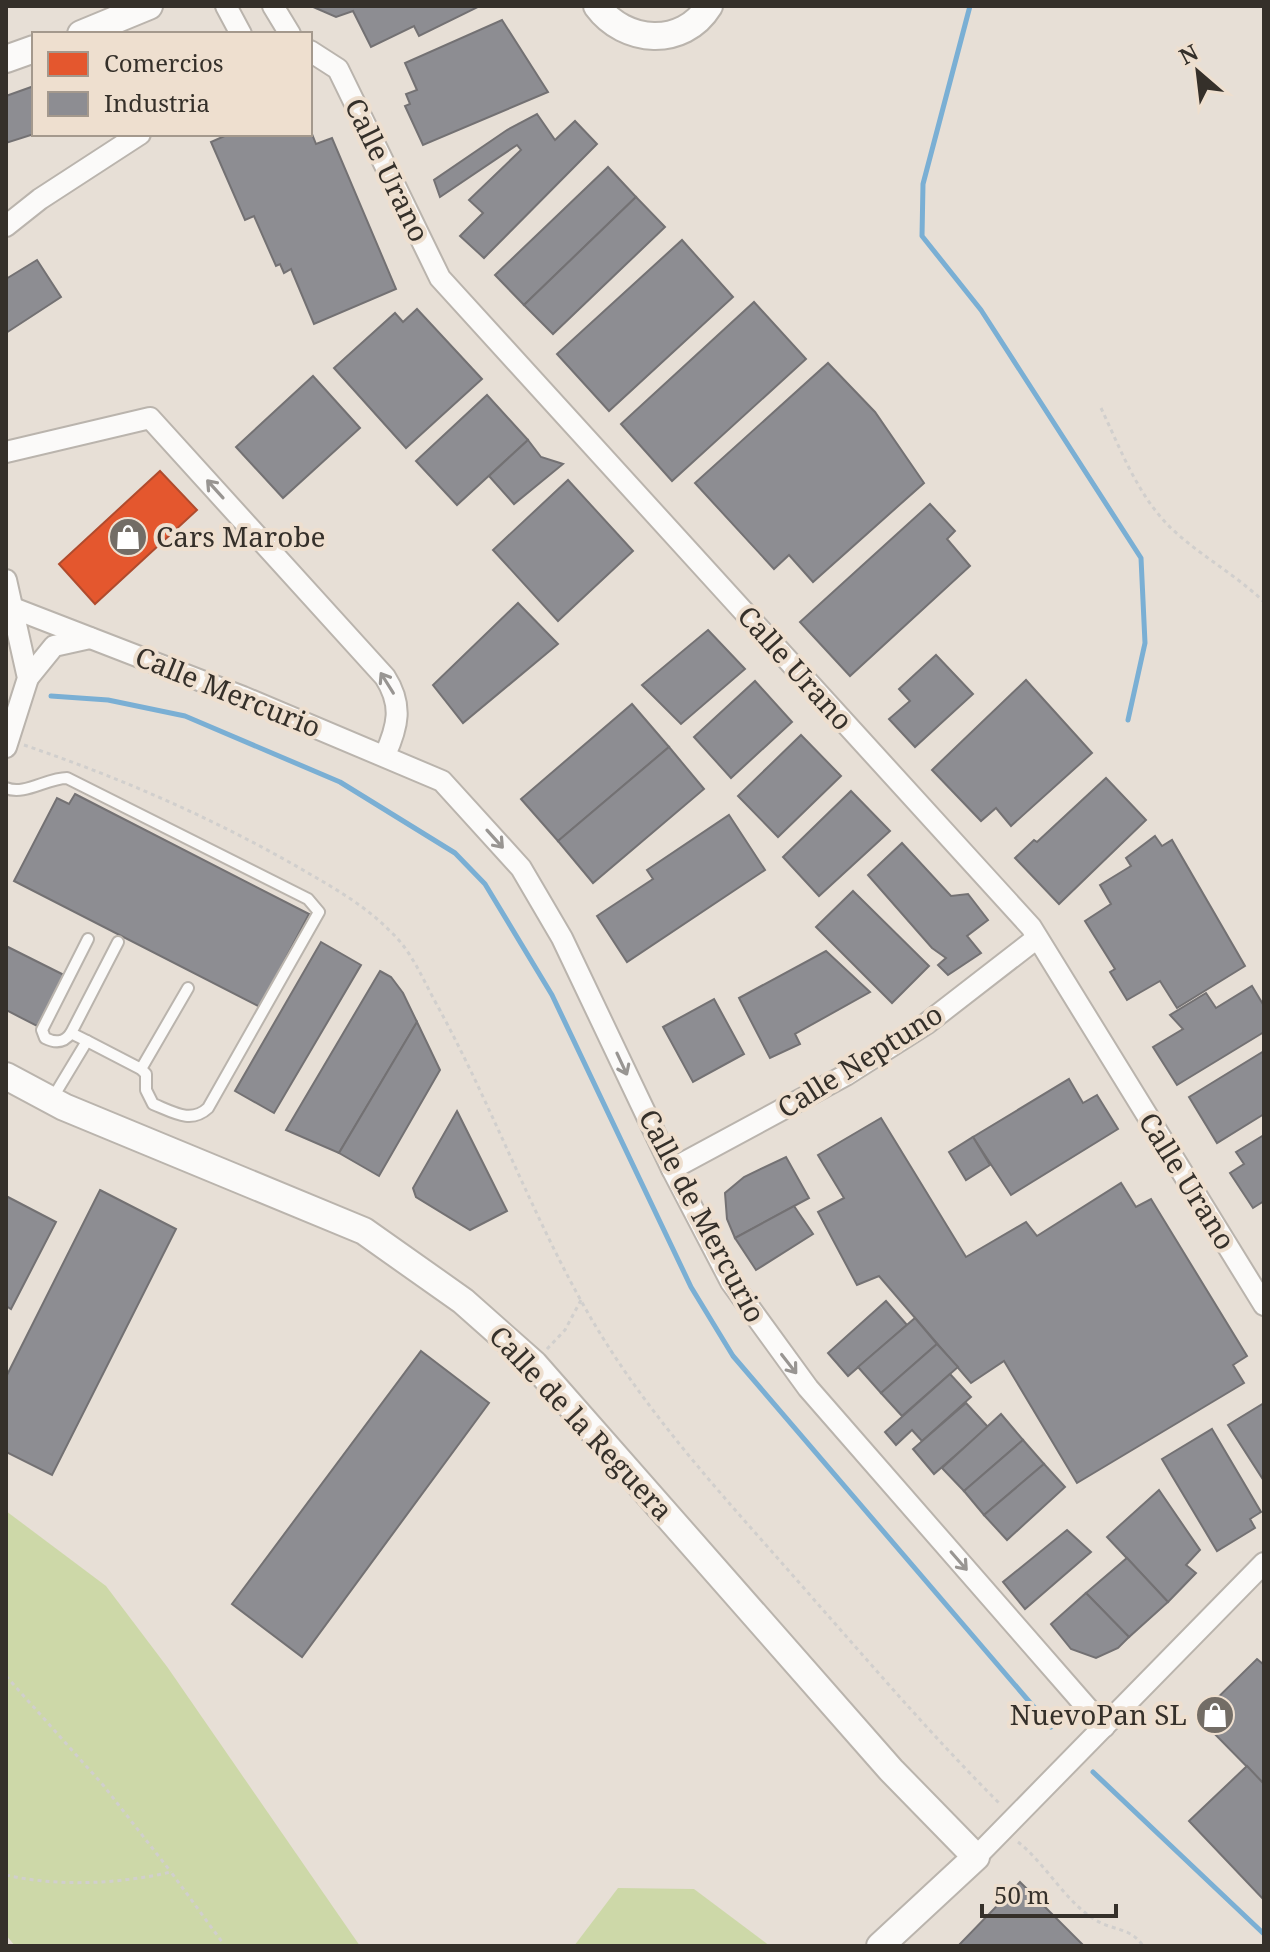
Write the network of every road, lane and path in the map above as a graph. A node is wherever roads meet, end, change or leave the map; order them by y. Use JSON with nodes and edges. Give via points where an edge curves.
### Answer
{"nodes":[{"id":1,"x":149,"y":6,"type":"edge"},
{"id":2,"x":226,"y":6,"type":"edge"},
{"id":3,"x":273,"y":6,"type":"edge"},
{"id":4,"x":597,"y":6,"type":"edge"},
{"id":5,"x":709,"y":6,"type":"edge"},
{"id":6,"x":86,"y":32,"type":"edge"},
{"id":7,"x":240,"y":32,"type":"edge"},
{"id":8,"x":289,"y":32,"type":"edge"},
{"id":9,"x":32,"y":50,"type":"edge"},
{"id":10,"x":312,"y":52,"type":"edge"},
{"id":11,"x":6,"y":59,"type":"edge"},
{"id":12,"x":137,"y":136,"type":"edge"},
{"id":13,"x":6,"y":226,"type":"edge"},
{"id":14,"x":1101,"y":408,"type":"dead end"},
{"id":15,"x":6,"y":452,"type":"edge"},
{"id":16,"x":6,"y":580,"type":"edge"},
{"id":17,"x":1264,"y":602,"type":"edge"},
{"id":18,"x":13,"y":608,"type":"junction"},
{"id":19,"x":90,"y":638,"type":"junction"},
{"id":20,"x":28,"y":678,"type":"junction"},
{"id":21,"x":8,"y":743,"type":"edge"},
{"id":22,"x":385,"y":755,"type":"junction"},
{"id":23,"x":442,"y":781,"type":"joint"},
{"id":24,"x":6,"y":788,"type":"edge"},
{"id":25,"x":1037,"y":938,"type":"junction"},
{"id":26,"x":88,"y":939,"type":"dead end"},
{"id":27,"x":118,"y":942,"type":"dead end"},
{"id":28,"x":188,"y":988,"type":"dead end"},
{"id":29,"x":71,"y":1033,"type":"junction"},
{"id":30,"x":87,"y":1041,"type":"junction"},
{"id":31,"x":141,"y":1069,"type":"junction"},
{"id":32,"x":6,"y":1076,"type":"edge"},
{"id":33,"x":51,"y":1100,"type":"junction"},
{"id":34,"x":672,"y":1169,"type":"junction"},
{"id":35,"x":581,"y":1298,"type":"junction"},
{"id":36,"x":1264,"y":1305,"type":"edge"},
{"id":37,"x":534,"y":1364,"type":"junction"},
{"id":38,"x":1264,"y":1563,"type":"edge"},
{"id":39,"x":6,"y":1676,"type":"edge"},
{"id":40,"x":1104,"y":1727,"type":"junction"},
{"id":41,"x":1008,"y":1825,"type":"junction"},
{"id":42,"x":976,"y":1857,"type":"junction"},
{"id":43,"x":171,"y":1872,"type":"junction"},
{"id":44,"x":6,"y":1875,"type":"edge"},
{"id":45,"x":225,"y":1946,"type":"edge"},
{"id":46,"x":880,"y":1946,"type":"edge"},
{"id":47,"x":1143,"y":1946,"type":"edge"}],
"edges":[{"from":1,"to":6,"type":"street"},
{"from":2,"to":7,"type":"street"},
{"from":3,"to":8,"type":"street"},
{"from":4,"to":5,"type":"street","via":[[623,30],[644,36],[666,36],[686,28]]},
{"from":9,"to":11,"type":"street"},
{"from":10,"to":25,"type":"street","name":"Calle Urano","via":[[338,69],[440,278]]},
{"from":12,"to":13,"type":"street"},
{"from":14,"to":17,"type":"path","via":[[1136,483],[1170,527],[1199,553],[1237,575]]},
{"from":22,"to":15,"type":"street","one_way":true,"via":[[399,720],[394,691],[385,677],[150,418]]},
{"from":16,"to":18,"type":"street"},
{"from":18,"to":19,"type":"street","name":"Calle Mercurio"},
{"from":18,"to":20,"type":"street"},
{"from":19,"to":20,"type":"street","via":[[54,646]]},
{"from":19,"to":22,"type":"street","name":"Calle Mercurio"},
{"from":20,"to":21,"type":"street"},
{"from":21,"to":35,"type":"path","via":[[93,769],[259,844],[370,911],[392,932],[407,949],[461,1046]]},
{"from":22,"to":23,"type":"street","name":"Calle Mercurio"},
{"from":23,"to":34,"type":"street","name":"Calle de Mercurio","one_way":true,"via":[[521,868],[556,927]]},
{"from":24,"to":31,"type":"lane","via":[[19,791],[67,778],[316,905],[316,921],[208,1108],[187,1117],[153,1104]]},
{"from":25,"to":34,"type":"street","name":"Calle Neptuno","via":[[926,1024],[846,1075]]},
{"from":25,"to":36,"type":"street","name":"Calle Urano"},
{"from":26,"to":29,"type":"lane","via":[[42,1030],[53,1042]]},
{"from":27,"to":29,"type":"lane"},
{"from":28,"to":31,"type":"lane"},
{"from":29,"to":30,"type":"lane"},
{"from":30,"to":31,"type":"lane"},
{"from":30,"to":33,"type":"lane"},
{"from":32,"to":33,"type":"street","name":"Calle de la Reguera"},
{"from":33,"to":37,"type":"street","name":"Calle de la Reguera","via":[[364,1231],[463,1301]]},
{"from":34,"to":40,"type":"street","name":"Calle de Mercurio","one_way":true,"via":[[731,1282],[767,1336]]},
{"from":35,"to":37,"type":"path","via":[[565,1330]]},
{"from":35,"to":41,"type":"path","via":[[625,1372],[675,1438]]},
{"from":37,"to":42,"type":"street","name":"Calle de la Reguera","via":[[891,1770]]},
{"from":38,"to":40,"type":"street"},
{"from":39,"to":43,"type":"path","via":[[84,1762]]},
{"from":40,"to":41,"type":"street"},
{"from":41,"to":42,"type":"street"},
{"from":41,"to":47,"type":"path","via":[[1095,1920],[1136,1934]]},
{"from":42,"to":46,"type":"street"},
{"from":43,"to":44,"type":"path","via":[[135,1880]]},
{"from":43,"to":45,"type":"path"}]}
